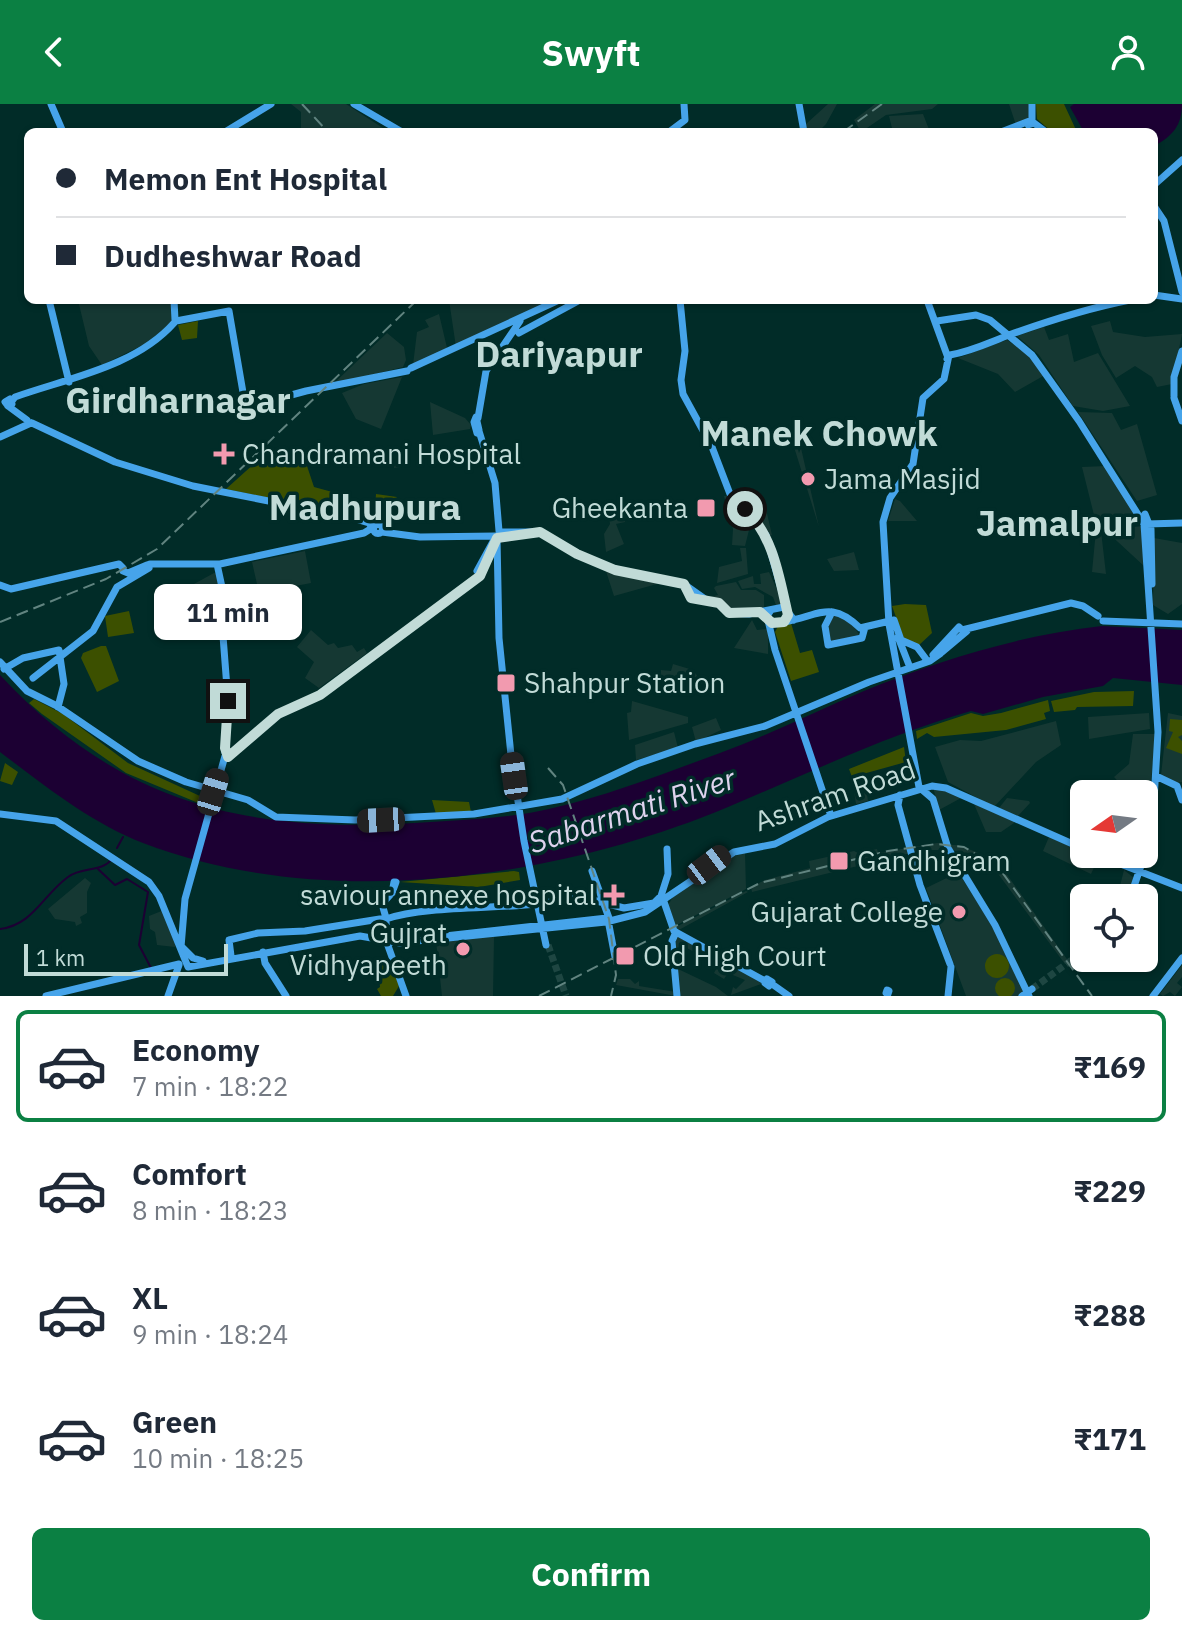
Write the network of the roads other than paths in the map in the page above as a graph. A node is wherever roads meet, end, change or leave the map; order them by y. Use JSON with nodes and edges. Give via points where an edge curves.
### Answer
{"nodes":[{"id":1,"x":51,"y":104,"type":"edge"},
{"id":2,"x":270,"y":104,"type":"edge"},
{"id":3,"x":352,"y":104,"type":"edge"},
{"id":4,"x":684,"y":104,"type":"edge"},
{"id":5,"x":799,"y":104,"type":"edge"},
{"id":6,"x":1033,"y":104,"type":"edge"},
{"id":7,"x":1034,"y":121,"type":"junction"},
{"id":8,"x":61,"y":128,"type":"edge"},
{"id":9,"x":229,"y":128,"type":"edge"},
{"id":10,"x":388,"y":128,"type":"edge"},
{"id":11,"x":395,"y":128,"type":"edge"},
{"id":12,"x":674,"y":128,"type":"edge"},
{"id":13,"x":803,"y":128,"type":"edge"},
{"id":14,"x":1015,"y":128,"type":"edge"},
{"id":15,"x":1043,"y":128,"type":"edge"},
{"id":16,"x":1182,"y":158,"type":"edge"},
{"id":17,"x":1158,"y":179,"type":"edge"},
{"id":18,"x":1158,"y":211,"type":"edge"},
{"id":19,"x":1182,"y":290,"type":"edge"},
{"id":20,"x":1158,"y":297,"type":"edge"},
{"id":21,"x":1182,"y":300,"type":"edge"},
{"id":22,"x":51,"y":304,"type":"edge"},
{"id":23,"x":173,"y":304,"type":"edge"},
{"id":24,"x":553,"y":304,"type":"edge"},
{"id":25,"x":572,"y":304,"type":"edge"},
{"id":26,"x":680,"y":304,"type":"edge"},
{"id":27,"x":931,"y":304,"type":"edge"},
{"id":28,"x":1101,"y":304,"type":"edge"},
{"id":29,"x":1112,"y":304,"type":"edge"},
{"id":30,"x":175,"y":321,"type":"junction"},
{"id":31,"x":938,"y":321,"type":"junction"},
{"id":32,"x":515,"y":330,"type":"junction"},
{"id":33,"x":1007,"y":334,"type":"junction"},
{"id":34,"x":1182,"y":352,"type":"edge"},
{"id":35,"x":949,"y":355,"type":"junction"},
{"id":36,"x":68,"y":380,"type":"junction"},
{"id":37,"x":1182,"y":420,"type":"edge"},
{"id":38,"x":30,"y":421,"type":"junction"},
{"id":39,"x":0,"y":436,"type":"edge"},
{"id":40,"x":1110,"y":466,"type":"junction"},
{"id":41,"x":150,"y":473,"type":"junction"},
{"id":42,"x":1147,"y":524,"type":"junction"},
{"id":43,"x":1182,"y":524,"type":"edge"},
{"id":44,"x":378,"y":529,"type":"junction"},
{"id":45,"x":498,"y":535,"type":"junction"},
{"id":46,"x":218,"y":564,"type":"junction"},
{"id":47,"x":149,"y":566,"type":"junction"},
{"id":48,"x":1150,"y":585,"type":"junction"},
{"id":49,"x":0,"y":586,"type":"edge"},
{"id":50,"x":1151,"y":607,"type":"junction"},
{"id":51,"x":786,"y":608,"type":"junction"},
{"id":52,"x":771,"y":610,"type":"junction"},
{"id":53,"x":837,"y":611,"type":"junction"},
{"id":54,"x":760,"y":612,"type":"junction"},
{"id":55,"x":818,"y":615,"type":"junction"},
{"id":56,"x":768,"y":618,"type":"junction"},
{"id":57,"x":1101,"y":618,"type":"junction"},
{"id":58,"x":794,"y":620,"type":"junction"},
{"id":59,"x":890,"y":622,"type":"junction"},
{"id":60,"x":780,"y":623,"type":"junction"},
{"id":61,"x":1182,"y":623,"type":"edge"},
{"id":62,"x":825,"y":626,"type":"junction"},
{"id":63,"x":862,"y":626,"type":"junction"},
{"id":64,"x":962,"y":630,"type":"junction"},
{"id":65,"x":942,"y":654,"type":"junction"},
{"id":66,"x":60,"y":655,"type":"junction"},
{"id":67,"x":926,"y":659,"type":"junction"},
{"id":68,"x":909,"y":665,"type":"junction"},
{"id":69,"x":4,"y":667,"type":"edge"},
{"id":70,"x":892,"y":674,"type":"junction"},
{"id":71,"x":32,"y":677,"type":"dead end"},
{"id":72,"x":793,"y":700,"type":"junction"},
{"id":73,"x":57,"y":707,"type":"junction"},
{"id":74,"x":740,"y":732,"type":"junction"},
{"id":75,"x":913,"y":752,"type":"junction"},
{"id":76,"x":228,"y":755,"type":"junction"},
{"id":77,"x":1157,"y":777,"type":"junction"},
{"id":78,"x":1156,"y":780,"type":"edge"},
{"id":79,"x":188,"y":784,"type":"junction"},
{"id":80,"x":926,"y":788,"type":"junction"},
{"id":81,"x":1181,"y":798,"type":"edge"},
{"id":82,"x":247,"y":801,"type":"junction"},
{"id":83,"x":0,"y":813,"type":"edge"},
{"id":84,"x":832,"y":814,"type":"junction"},
{"id":85,"x":1070,"y":843,"type":"edge"},
{"id":86,"x":667,"y":849,"type":"dead end"},
{"id":87,"x":1131,"y":868,"type":"edge"},
{"id":88,"x":1139,"y":868,"type":"edge"},
{"id":89,"x":592,"y":871,"type":"dead end"},
{"id":90,"x":1138,"y":871,"type":"junction"},
{"id":91,"x":395,"y":883,"type":"dead end"},
{"id":92,"x":1133,"y":884,"type":"edge"},
{"id":93,"x":1182,"y":888,"type":"edge"},
{"id":94,"x":661,"y":900,"type":"junction"},
{"id":95,"x":537,"y":902,"type":"junction"},
{"id":96,"x":601,"y":903,"type":"junction"},
{"id":97,"x":386,"y":919,"type":"junction"},
{"id":98,"x":607,"y":919,"type":"junction"},
{"id":99,"x":329,"y":925,"type":"junction"},
{"id":100,"x":313,"y":928,"type":"junction"},
{"id":101,"x":543,"y":930,"type":"junction"},
{"id":102,"x":675,"y":935,"type":"junction"},
{"id":103,"x":440,"y":938,"type":"junction"},
{"id":104,"x":330,"y":939,"type":"junction"},
{"id":105,"x":315,"y":941,"type":"junction"},
{"id":106,"x":388,"y":941,"type":"junction"},
{"id":107,"x":263,"y":952,"type":"junction"},
{"id":108,"x":231,"y":956,"type":"junction"},
{"id":109,"x":615,"y":957,"type":"dead end"},
{"id":110,"x":182,"y":958,"type":"junction"},
{"id":111,"x":1182,"y":959,"type":"edge"},
{"id":112,"x":1027,"y":993,"type":"edge"},
{"id":113,"x":1155,"y":994,"type":"edge"},
{"id":114,"x":46,"y":996,"type":"edge"},
{"id":115,"x":67,"y":996,"type":"edge"},
{"id":116,"x":169,"y":996,"type":"edge"},
{"id":117,"x":286,"y":996,"type":"edge"},
{"id":118,"x":406,"y":996,"type":"edge"},
{"id":119,"x":678,"y":996,"type":"edge"},
{"id":120,"x":787,"y":996,"type":"edge"},
{"id":121,"x":948,"y":996,"type":"edge"}],
"edges":[{"from":1,"to":8,"type":"main road"},
{"from":2,"to":9,"type":"main road"},
{"from":3,"to":10,"type":"main road"},
{"from":3,"to":11,"type":"main road"},
{"from":4,"to":12,"type":"main road","via":[[685,120]]},
{"from":5,"to":13,"type":"main road"},
{"from":6,"to":7,"type":"main road"},
{"from":7,"to":14,"type":"main road"},
{"from":7,"to":15,"type":"main road"},
{"from":16,"to":17,"type":"main road"},
{"from":18,"to":19,"type":"main road"},
{"from":20,"to":21,"type":"main road"},
{"from":22,"to":36,"type":"main road"},
{"from":23,"to":30,"type":"main road"},
{"from":24,"to":32,"type":"main road"},
{"from":25,"to":32,"type":"main road"},
{"from":26,"to":51,"type":"main road","via":[[683,394],[730,494],[766,535]]},
{"from":27,"to":31,"type":"main road"},
{"from":28,"to":33,"type":"main road"},
{"from":29,"to":33,"type":"main road"},
{"from":30,"to":32,"type":"main road","via":[[228,312],[249,405],[408,370],[436,362],[500,329]]},
{"from":30,"to":36,"type":"main road","via":[[141,348]]},
{"from":31,"to":33,"type":"main road","via":[[976,315]]},
{"from":31,"to":35,"type":"main road"},
{"from":32,"to":45,"type":"main road","via":[[484,368],[477,418],[494,483]]},
{"from":33,"to":35,"type":"main road","via":[[974,351]]},
{"from":33,"to":40,"type":"main road","via":[[1044,367]]},
{"from":34,"to":37,"type":"main road","via":[[1174,377]]},
{"from":35,"to":59,"type":"main road","via":[[945,380],[926,399],[916,466],[887,514]]},
{"from":36,"to":38,"type":"main road","via":[[10,403]]},
{"from":38,"to":39,"type":"main road"},
{"from":38,"to":41,"type":"main road"},
{"from":38,"to":41,"type":"main road"},
{"from":40,"to":42,"type":"main road"},
{"from":40,"to":48,"type":"main road","via":[[1148,523]]},
{"from":41,"to":44,"type":"main road","via":[[349,517]]},
{"from":42,"to":43,"type":"main road"},
{"from":42,"to":48,"type":"main road"},
{"from":44,"to":45,"type":"main road","via":[[420,537]]},
{"from":44,"to":46,"type":"main road"},
{"from":45,"to":54,"type":"main road","via":[[540,532],[577,554],[693,593],[734,614]]},
{"from":45,"to":76,"type":"main road","via":[[477,573],[320,695],[278,714]]},
{"from":45,"to":95,"type":"main road","via":[[501,639],[518,797]]},
{"from":46,"to":47,"type":"main road"},
{"from":46,"to":76,"type":"main road","via":[[230,614],[225,636]]},
{"from":47,"to":49,"type":"main road","via":[[127,574],[117,565],[99,568],[11,591]]},
{"from":47,"to":66,"type":"main road","via":[[115,585],[94,625]]},
{"from":48,"to":50,"type":"main road"},
{"from":50,"to":61,"type":"main road","via":[[1156,617]]},
{"from":50,"to":77,"type":"main road"},
{"from":51,"to":52,"type":"main road"},
{"from":51,"to":58,"type":"main road"},
{"from":51,"to":60,"type":"main road"},
{"from":52,"to":54,"type":"main road"},
{"from":52,"to":56,"type":"main road"},
{"from":53,"to":55,"type":"main road"},
{"from":53,"to":62,"type":"main road","via":[[829,614]]},
{"from":53,"to":63,"type":"main road"},
{"from":54,"to":56,"type":"main road"},
{"from":55,"to":58,"type":"main road"},
{"from":55,"to":62,"type":"main road"},
{"from":56,"to":60,"type":"main road"},
{"from":56,"to":72,"type":"main road"},
{"from":57,"to":61,"type":"main road"},
{"from":57,"to":64,"type":"main road","via":[[1071,603]]},
{"from":57,"to":65,"type":"main road","via":[[1073,608],[1028,616],[967,632]]},
{"from":58,"to":60,"type":"main road"},
{"from":59,"to":63,"type":"main road"},
{"from":59,"to":67,"type":"main road","via":[[901,640],[917,647]]},
{"from":59,"to":68,"type":"main road"},
{"from":59,"to":75,"type":"main road"},
{"from":60,"to":72,"type":"main road","via":[[773,633]]},
{"from":62,"to":63,"type":"main road","via":[[828,645],[863,637]]},
{"from":64,"to":65,"type":"main road"},
{"from":64,"to":67,"type":"main road","via":[[956,628]]},
{"from":65,"to":70,"type":"main road"},
{"from":65,"to":74,"type":"main road","via":[[766,727]]},
{"from":66,"to":69,"type":"main road","via":[[56,651]]},
{"from":66,"to":71,"type":"main road"},
{"from":66,"to":73,"type":"main road","via":[[64,684]]},
{"from":67,"to":68,"type":"main road"},
{"from":68,"to":70,"type":"main road"},
{"from":69,"to":73,"type":"main road","via":[[26,692]]},
{"from":70,"to":74,"type":"main road"},
{"from":72,"to":84,"type":"main road"},
{"from":73,"to":79,"type":"main road","via":[[136,761]]},
{"from":74,"to":82,"type":"main road","via":[[637,765],[581,794],[521,808],[312,820],[272,816]]},
{"from":75,"to":80,"type":"main road"},
{"from":75,"to":121,"type":"main road","via":[[920,786],[899,802],[951,965]]},
{"from":76,"to":79,"type":"main road","via":[[212,785]]},
{"from":76,"to":82,"type":"main road","via":[[220,788]]},
{"from":76,"to":110,"type":"main road","via":[[185,906]]},
{"from":77,"to":78,"type":"main road"},
{"from":77,"to":81,"type":"main road","via":[[1177,786]]},
{"from":77,"to":90,"type":"main road","via":[[1149,840]]},
{"from":79,"to":82,"type":"main road"},
{"from":80,"to":84,"type":"main road","name":"Ashram Road"},
{"from":80,"to":85,"type":"main road","name":"Ashram Road","via":[[946,788]]},
{"from":80,"to":112,"type":"main road","via":[[948,848],[995,925]]},
{"from":83,"to":110,"type":"main road","via":[[56,820],[156,888]]},
{"from":84,"to":94,"type":"main road","name":"Ashram Road","via":[[775,844],[726,853]]},
{"from":86,"to":94,"type":"main road"},
{"from":87,"to":90,"type":"main road"},
{"from":88,"to":90,"type":"main road"},
{"from":89,"to":96,"type":"main road"},
{"from":90,"to":92,"type":"main road"},
{"from":90,"to":93,"type":"main road"},
{"from":91,"to":97,"type":"main road","via":[[382,904]]},
{"from":94,"to":96,"type":"main road","via":[[624,908]]},
{"from":94,"to":98,"type":"main road","name":"Ashram Road","via":[[645,912]]},
{"from":94,"to":102,"type":"main road"},
{"from":95,"to":96,"type":"main road","via":[[581,897]]},
{"from":95,"to":97,"type":"main road"},
{"from":95,"to":101,"type":"main road"},
{"from":96,"to":98,"type":"main road"},
{"from":97,"to":99,"type":"main road"},
{"from":97,"to":106,"type":"main road"},
{"from":98,"to":101,"type":"main road"},
{"from":98,"to":103,"type":"main road"},
{"from":98,"to":109,"type":"main road"},
{"from":99,"to":100,"type":"main road"},
{"from":99,"to":104,"type":"main road"},
{"from":100,"to":105,"type":"main road"},
{"from":100,"to":108,"type":"main road","via":[[230,940]]},
{"from":101,"to":103,"type":"main road"},
{"from":102,"to":119,"type":"main road"},
{"from":102,"to":120,"type":"main road"},
{"from":103,"to":106,"type":"main road"},
{"from":104,"to":105,"type":"main road"},
{"from":104,"to":106,"type":"main road"},
{"from":105,"to":108,"type":"main road"},
{"from":106,"to":107,"type":"main road","via":[[360,936]]},
{"from":106,"to":118,"type":"main road"},
{"from":107,"to":110,"type":"main road"},
{"from":107,"to":117,"type":"main road"},
{"from":108,"to":110,"type":"main road"},
{"from":110,"to":114,"type":"main road"},
{"from":110,"to":115,"type":"main road"},
{"from":110,"to":116,"type":"main road"},
{"from":111,"to":113,"type":"main road"}]}
